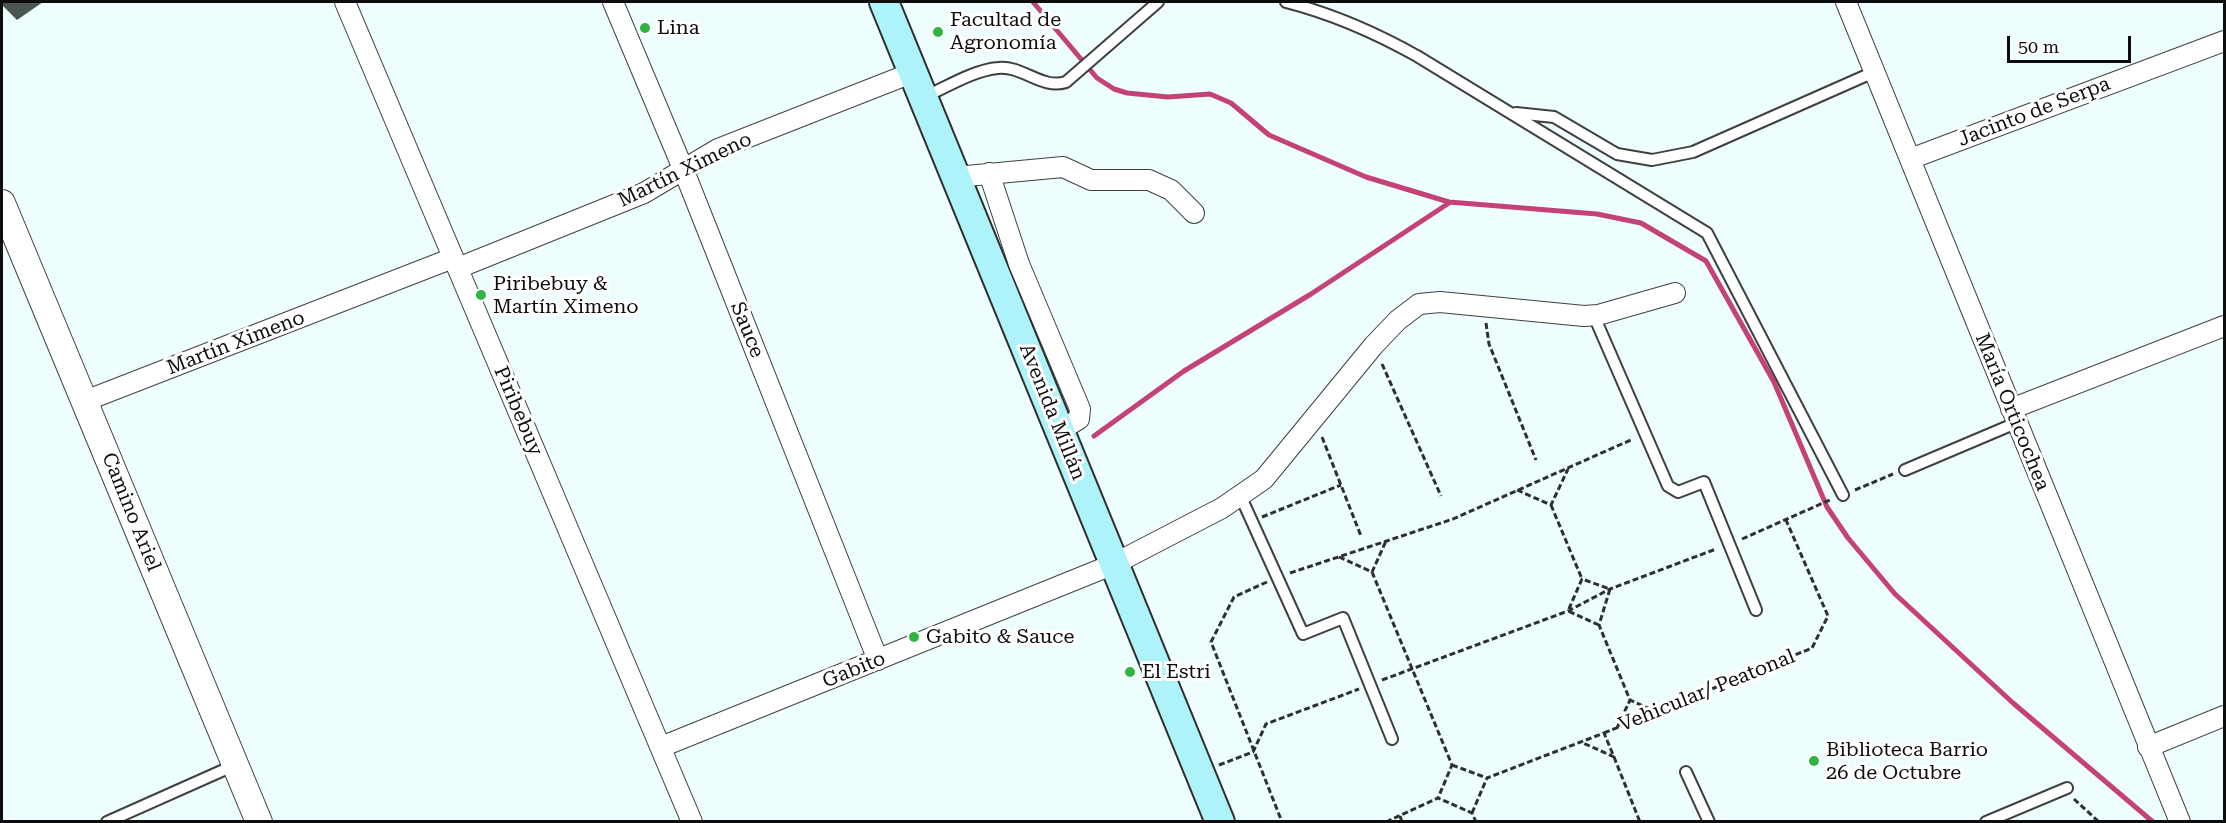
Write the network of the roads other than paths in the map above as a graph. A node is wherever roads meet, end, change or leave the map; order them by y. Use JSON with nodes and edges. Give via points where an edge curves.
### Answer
{"nodes":[{"id":1,"x":345,"y":2,"type":"edge"},
{"id":2,"x":613,"y":2,"type":"edge"},
{"id":3,"x":884,"y":2,"type":"edge"},
{"id":4,"x":1158,"y":2,"type":"edge"},
{"id":5,"x":1286,"y":2,"type":"edge"},
{"id":6,"x":1846,"y":2,"type":"edge"},
{"id":7,"x":2224,"y":40,"type":"edge"},
{"id":8,"x":1874,"y":72,"type":"junction"},
{"id":9,"x":919,"y":85,"type":"junction"},
{"id":10,"x":1511,"y":112,"type":"junction"},
{"id":11,"x":1910,"y":159,"type":"junction"},
{"id":12,"x":684,"y":171,"type":"junction"},
{"id":13,"x":989,"y":173,"type":"junction"},
{"id":14,"x":956,"y":177,"type":"junction"},
{"id":15,"x":2,"y":203,"type":"edge"},
{"id":16,"x":1194,"y":213,"type":"dead end"},
{"id":17,"x":455,"y":263,"type":"junction"},
{"id":18,"x":1675,"y":293,"type":"dead end"},
{"id":19,"x":1594,"y":315,"type":"junction"},
{"id":20,"x":2224,"y":326,"type":"edge"},
{"id":21,"x":85,"y":401,"type":"junction"},
{"id":22,"x":2014,"y":416,"type":"junction"},
{"id":23,"x":1059,"y":431,"type":"junction"},
{"id":24,"x":1905,"y":470,"type":"road end"},
{"id":25,"x":1847,"y":493,"type":"road end"},
{"id":26,"x":1240,"y":495,"type":"junction"},
{"id":27,"x":1114,"y":564,"type":"junction"},
{"id":28,"x":1756,"y":610,"type":"dead end"},
{"id":29,"x":878,"y":660,"type":"junction"},
{"id":30,"x":2224,"y":716,"type":"edge"},
{"id":31,"x":1392,"y":739,"type":"dead end"},
{"id":32,"x":661,"y":747,"type":"junction"},
{"id":33,"x":2148,"y":747,"type":"junction"},
{"id":34,"x":235,"y":765,"type":"junction"},
{"id":35,"x":1686,"y":772,"type":"dead end"},
{"id":36,"x":2067,"y":788,"type":"road end"},
{"id":37,"x":2011,"y":817,"type":"edge"},
{"id":38,"x":107,"y":822,"type":"edge"},
{"id":39,"x":259,"y":822,"type":"edge"},
{"id":40,"x":692,"y":822,"type":"edge"},
{"id":41,"x":1220,"y":822,"type":"edge"},
{"id":42,"x":1709,"y":822,"type":"edge"},
{"id":43,"x":1986,"y":822,"type":"edge"},
{"id":44,"x":2180,"y":822,"type":"edge"}],
"edges":[{"from":1,"to":17,"type":"street","name":"Piribebuy"},
{"from":2,"to":12,"type":"street","name":"Sauce"},
{"from":3,"to":9,"type":"main road","name":"Avenida Millán"},
{"from":4,"to":9,"type":"lane","via":[[1066,82],[1054,84],[999,67]]},
{"from":5,"to":10,"type":"lane","via":[[1370,30]]},
{"from":6,"to":8,"type":"street","name":"María Orticochea"},
{"from":7,"to":11,"type":"street","name":"Jacinto de Serpa"},
{"from":8,"to":10,"type":"lane","via":[[1693,152],[1652,160],[1617,154],[1554,117]]},
{"from":8,"to":11,"type":"street","name":"María Orticochea"},
{"from":9,"to":12,"type":"street","name":"Martín Ximeno","via":[[718,149]]},
{"from":9,"to":14,"type":"main road","name":"Avenida Millán"},
{"from":10,"to":25,"type":"lane","via":[[1707,233]]},
{"from":11,"to":22,"type":"street","name":"María Orticochea"},
{"from":12,"to":17,"type":"street","name":"Martín Ximeno","via":[[644,193]]},
{"from":12,"to":29,"type":"street","name":"Sauce"},
{"from":13,"to":14,"type":"street"},
{"from":13,"to":16,"type":"street","via":[[1064,167],[1091,180],[1149,180],[1171,190]]},
{"from":13,"to":23,"type":"street","via":[[1019,264],[1080,409],[1078,419]]},
{"from":14,"to":23,"type":"main road","name":"Avenida Millán"},
{"from":15,"to":21,"type":"street","name":"Camino Ariel"},
{"from":17,"to":21,"type":"street","name":"Martín Ximeno"},
{"from":17,"to":32,"type":"street","name":"Piribebuy"},
{"from":18,"to":19,"type":"street"},
{"from":19,"to":26,"type":"street","via":[[1569,316],[1440,302],[1419,304],[1374,345],[1264,479]]},
{"from":19,"to":28,"type":"lane","via":[[1668,486],[1678,492],[1704,482]]},
{"from":20,"to":22,"type":"street"},
{"from":21,"to":34,"type":"street","name":"Camino Ariel"},
{"from":22,"to":24,"type":"lane"},
{"from":22,"to":33,"type":"street","name":"María Orticochea"},
{"from":23,"to":27,"type":"main road","name":"Avenida Millán"},
{"from":26,"to":27,"type":"street"},
{"from":26,"to":31,"type":"lane","via":[[1303,634],[1343,618]]},
{"from":27,"to":29,"type":"street","name":"Gabito"},
{"from":27,"to":41,"type":"main road","name":"Avenida Millán"},
{"from":29,"to":32,"type":"street","name":"Gabito"},
{"from":30,"to":33,"type":"street"},
{"from":32,"to":40,"type":"street","name":"Piribebuy"},
{"from":33,"to":44,"type":"street","name":"María Orticochea"},
{"from":34,"to":38,"type":"lane"},
{"from":34,"to":39,"type":"street","name":"Camino Ariel"},
{"from":35,"to":42,"type":"lane"},
{"from":36,"to":37,"type":"lane"},
{"from":37,"to":43,"type":"lane"}]}
